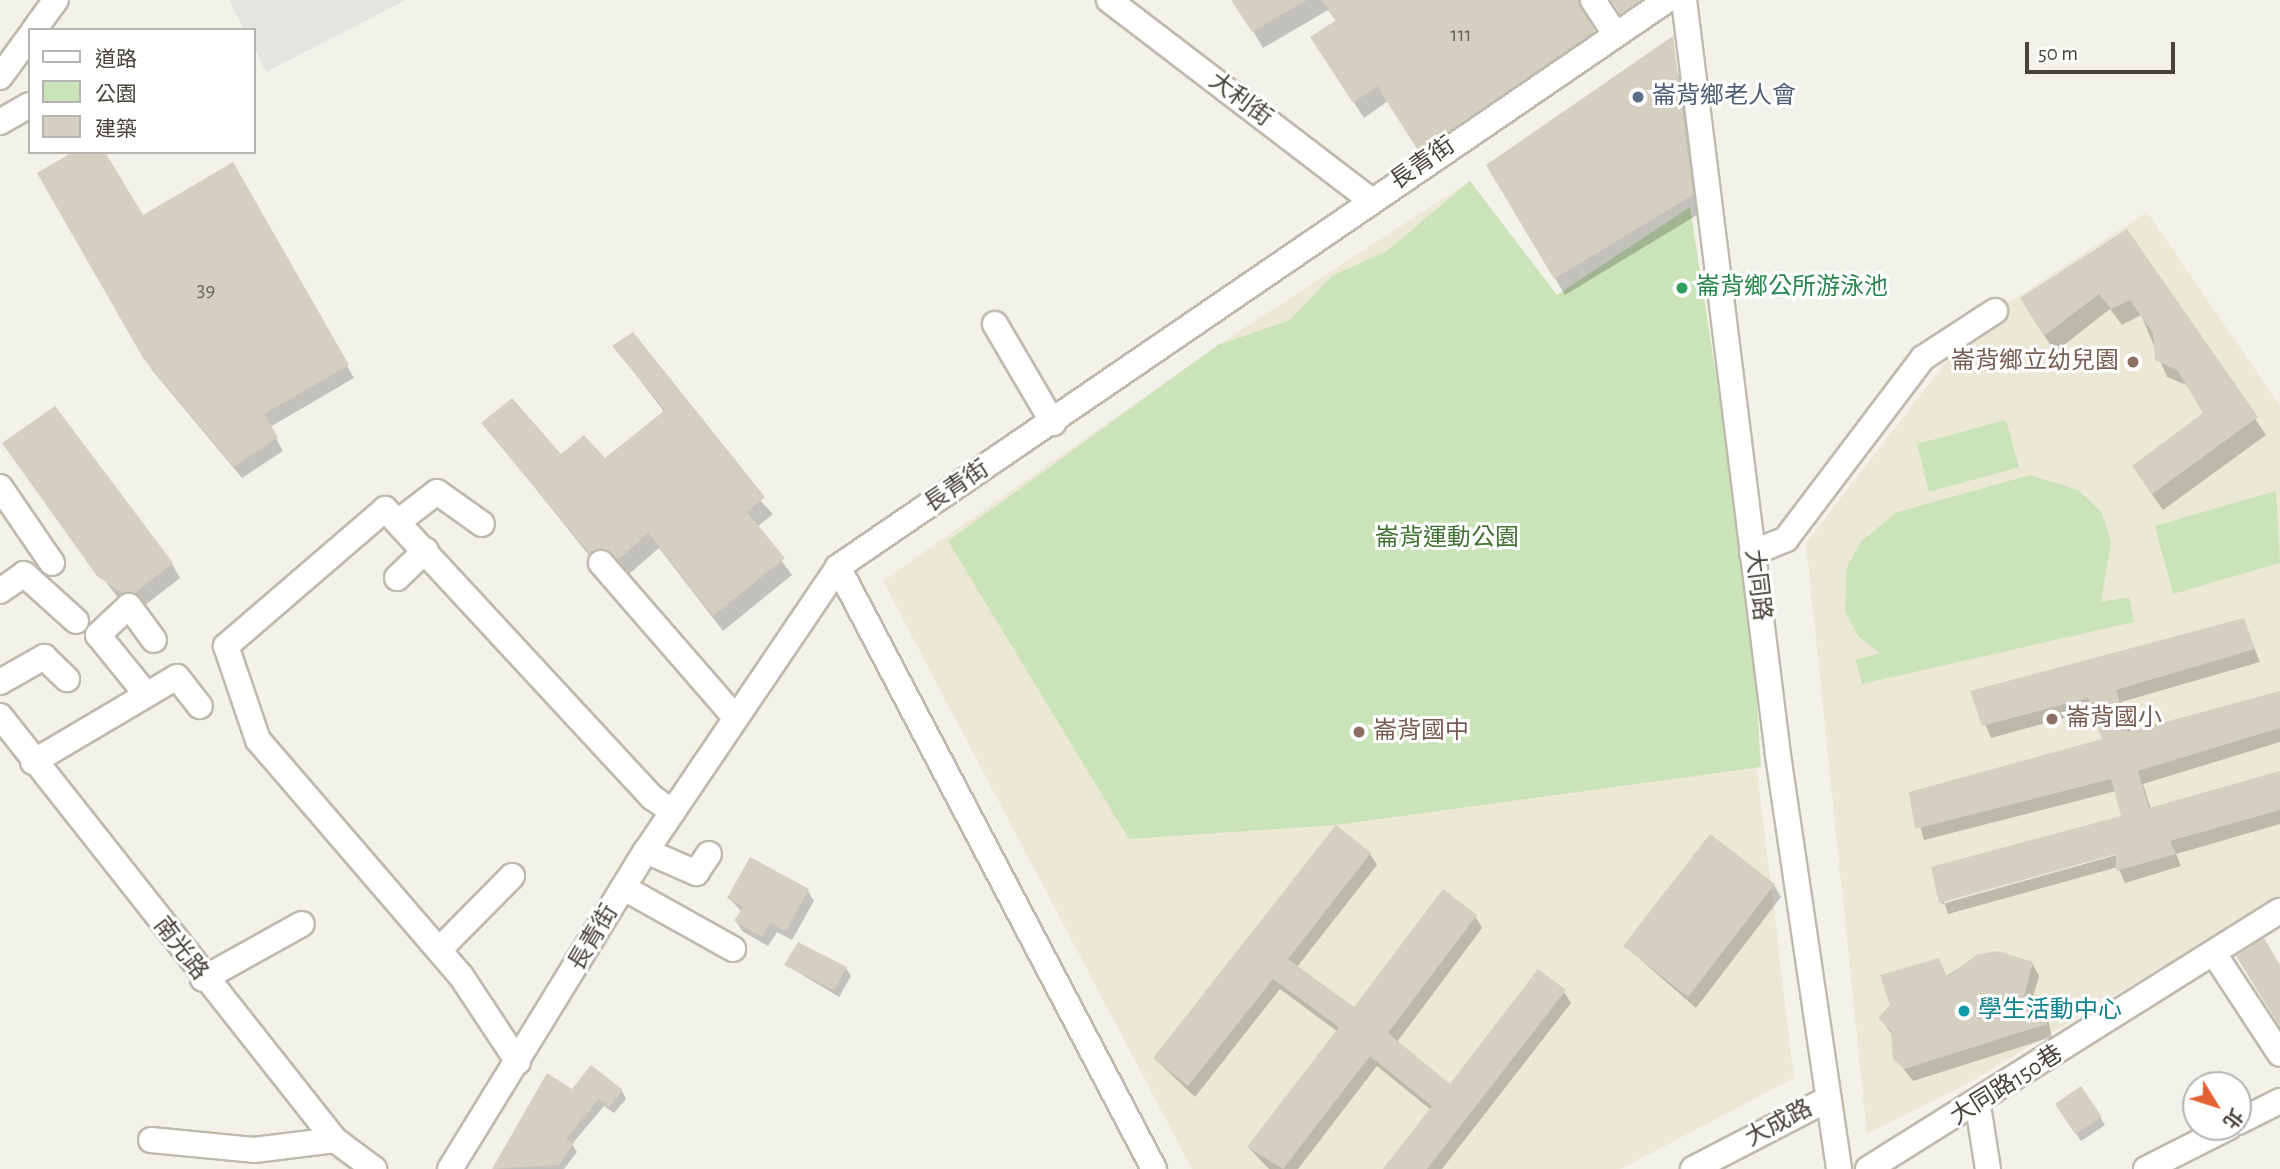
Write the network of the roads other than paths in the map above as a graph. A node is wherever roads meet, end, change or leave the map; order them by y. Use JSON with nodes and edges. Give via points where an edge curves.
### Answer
{"nodes":[{"id":1,"x":55,"y":0,"type":"edge"},
{"id":2,"x":1109,"y":0,"type":"edge"},
{"id":3,"x":1592,"y":0,"type":"edge"},
{"id":4,"x":1667,"y":0,"type":"edge"},
{"id":5,"x":1684,"y":0,"type":"edge"},
{"id":6,"x":35,"y":28,"type":"edge"},
{"id":7,"x":1613,"y":31,"type":"junction"},
{"id":8,"x":28,"y":39,"type":"edge"},
{"id":9,"x":0,"y":77,"type":"edge"},
{"id":10,"x":28,"y":106,"type":"edge"},
{"id":11,"x":0,"y":122,"type":"edge"},
{"id":12,"x":1371,"y":200,"type":"junction"},
{"id":13,"x":1995,"y":311,"type":"dead end"},
{"id":14,"x":995,"y":324,"type":"dead end"},
{"id":15,"x":1053,"y":423,"type":"junction"},
{"id":16,"x":0,"y":488,"type":"edge"},
{"id":17,"x":398,"y":522,"type":"junction"},
{"id":18,"x":482,"y":524,"type":"dead end"},
{"id":19,"x":426,"y":550,"type":"junction"},
{"id":20,"x":1752,"y":553,"type":"junction"},
{"id":21,"x":52,"y":563,"type":"dead end"},
{"id":22,"x":601,"y":563,"type":"dead end"},
{"id":23,"x":838,"y":566,"type":"junction"},
{"id":24,"x":397,"y":579,"type":"dead end"},
{"id":25,"x":0,"y":591,"type":"edge"},
{"id":26,"x":76,"y":621,"type":"dead end"},
{"id":27,"x":154,"y":640,"type":"dead end"},
{"id":28,"x":67,"y":679,"type":"dead end"},
{"id":29,"x":0,"y":682,"type":"edge"},
{"id":30,"x":146,"y":694,"type":"junction"},
{"id":31,"x":200,"y":706,"type":"dead end"},
{"id":32,"x":0,"y":716,"type":"edge"},
{"id":33,"x":735,"y":716,"type":"junction"},
{"id":34,"x":33,"y":762,"type":"junction"},
{"id":35,"x":673,"y":811,"type":"junction"},
{"id":36,"x":646,"y":851,"type":"junction"},
{"id":37,"x":709,"y":853,"type":"dead end"},
{"id":38,"x":512,"y":876,"type":"dead end"},
{"id":39,"x":624,"y":888,"type":"junction"},
{"id":40,"x":2280,"y":911,"type":"edge"},
{"id":41,"x":302,"y":923,"type":"dead end"},
{"id":42,"x":733,"y":948,"type":"dead end"},
{"id":43,"x":439,"y":950,"type":"junction"},
{"id":44,"x":2215,"y":955,"type":"junction"},
{"id":45,"x":203,"y":979,"type":"junction"},
{"id":46,"x":2280,"y":1054,"type":"edge"},
{"id":47,"x":518,"y":1062,"type":"junction"},
{"id":48,"x":1828,"y":1099,"type":"junction"},
{"id":49,"x":2280,"y":1101,"type":"edge"},
{"id":50,"x":1978,"y":1106,"type":"junction"},
{"id":51,"x":2252,"y":1115,"type":"edge"},
{"id":52,"x":151,"y":1140,"type":"dead end"},
{"id":53,"x":335,"y":1140,"type":"junction"},
{"id":54,"x":2201,"y":1141,"type":"edge"},
{"id":55,"x":374,"y":1169,"type":"edge"},
{"id":56,"x":450,"y":1169,"type":"edge"},
{"id":57,"x":1154,"y":1169,"type":"edge"},
{"id":58,"x":1693,"y":1169,"type":"edge"},
{"id":59,"x":1839,"y":1169,"type":"edge"},
{"id":60,"x":1868,"y":1169,"type":"edge"},
{"id":61,"x":1988,"y":1169,"type":"edge"},
{"id":62,"x":2146,"y":1169,"type":"edge"}],
"edges":[{"from":1,"to":6,"type":"street"},
{"from":2,"to":12,"type":"street","name":"大利街"},
{"from":3,"to":7,"type":"street"},
{"from":4,"to":7,"type":"street","name":"長青街"},
{"from":5,"to":20,"type":"street","name":"大同路"},
{"from":7,"to":12,"type":"street","name":"長青街"},
{"from":8,"to":9,"type":"street"},
{"from":10,"to":11,"type":"street"},
{"from":12,"to":15,"type":"street","name":"長青街"},
{"from":13,"to":20,"type":"street","via":[[1923,358],[1786,539]]},
{"from":14,"to":15,"type":"street"},
{"from":15,"to":23,"type":"street","name":"長青街"},
{"from":16,"to":21,"type":"street"},
{"from":17,"to":18,"type":"street","via":[[437,492]]},
{"from":17,"to":19,"type":"street"},
{"from":17,"to":43,"type":"street","via":[[385,509],[226,646],[258,740]]},
{"from":19,"to":24,"type":"street"},
{"from":19,"to":35,"type":"street","via":[[653,798]]},
{"from":20,"to":48,"type":"street","name":"大同路"},
{"from":22,"to":33,"type":"street"},
{"from":23,"to":33,"type":"street","name":"長青街"},
{"from":23,"to":57,"type":"street"},
{"from":25,"to":26,"type":"street","via":[[24,574]]},
{"from":27,"to":30,"type":"street","via":[[129,606],[98,635]]},
{"from":28,"to":29,"type":"street","via":[[44,657]]},
{"from":30,"to":31,"type":"street","via":[[177,677]]},
{"from":30,"to":34,"type":"street"},
{"from":32,"to":34,"type":"street","name":"南光路"},
{"from":33,"to":35,"type":"street","name":"長青街"},
{"from":34,"to":45,"type":"street","name":"南光路"},
{"from":35,"to":36,"type":"street","name":"長青街"},
{"from":36,"to":37,"type":"street","via":[[695,873]]},
{"from":36,"to":39,"type":"street","name":"長青街"},
{"from":38,"to":43,"type":"street"},
{"from":39,"to":42,"type":"street"},
{"from":39,"to":47,"type":"street","name":"長青街"},
{"from":40,"to":44,"type":"street","name":"大同路150巷"},
{"from":41,"to":45,"type":"street"},
{"from":43,"to":47,"type":"street"},
{"from":44,"to":46,"type":"street"},
{"from":44,"to":50,"type":"street","name":"大同路150巷"},
{"from":45,"to":53,"type":"street","name":"南光路"},
{"from":47,"to":56,"type":"street","name":"長青街"},
{"from":48,"to":58,"type":"street","name":"大成路"},
{"from":48,"to":59,"type":"street","name":"大同路"},
{"from":49,"to":51,"type":"street"},
{"from":50,"to":60,"type":"street","name":"大同路150巷"},
{"from":50,"to":61,"type":"street"},
{"from":52,"to":53,"type":"street","via":[[254,1150]]},
{"from":53,"to":55,"type":"street","name":"南光路"},
{"from":54,"to":62,"type":"street"}]}
